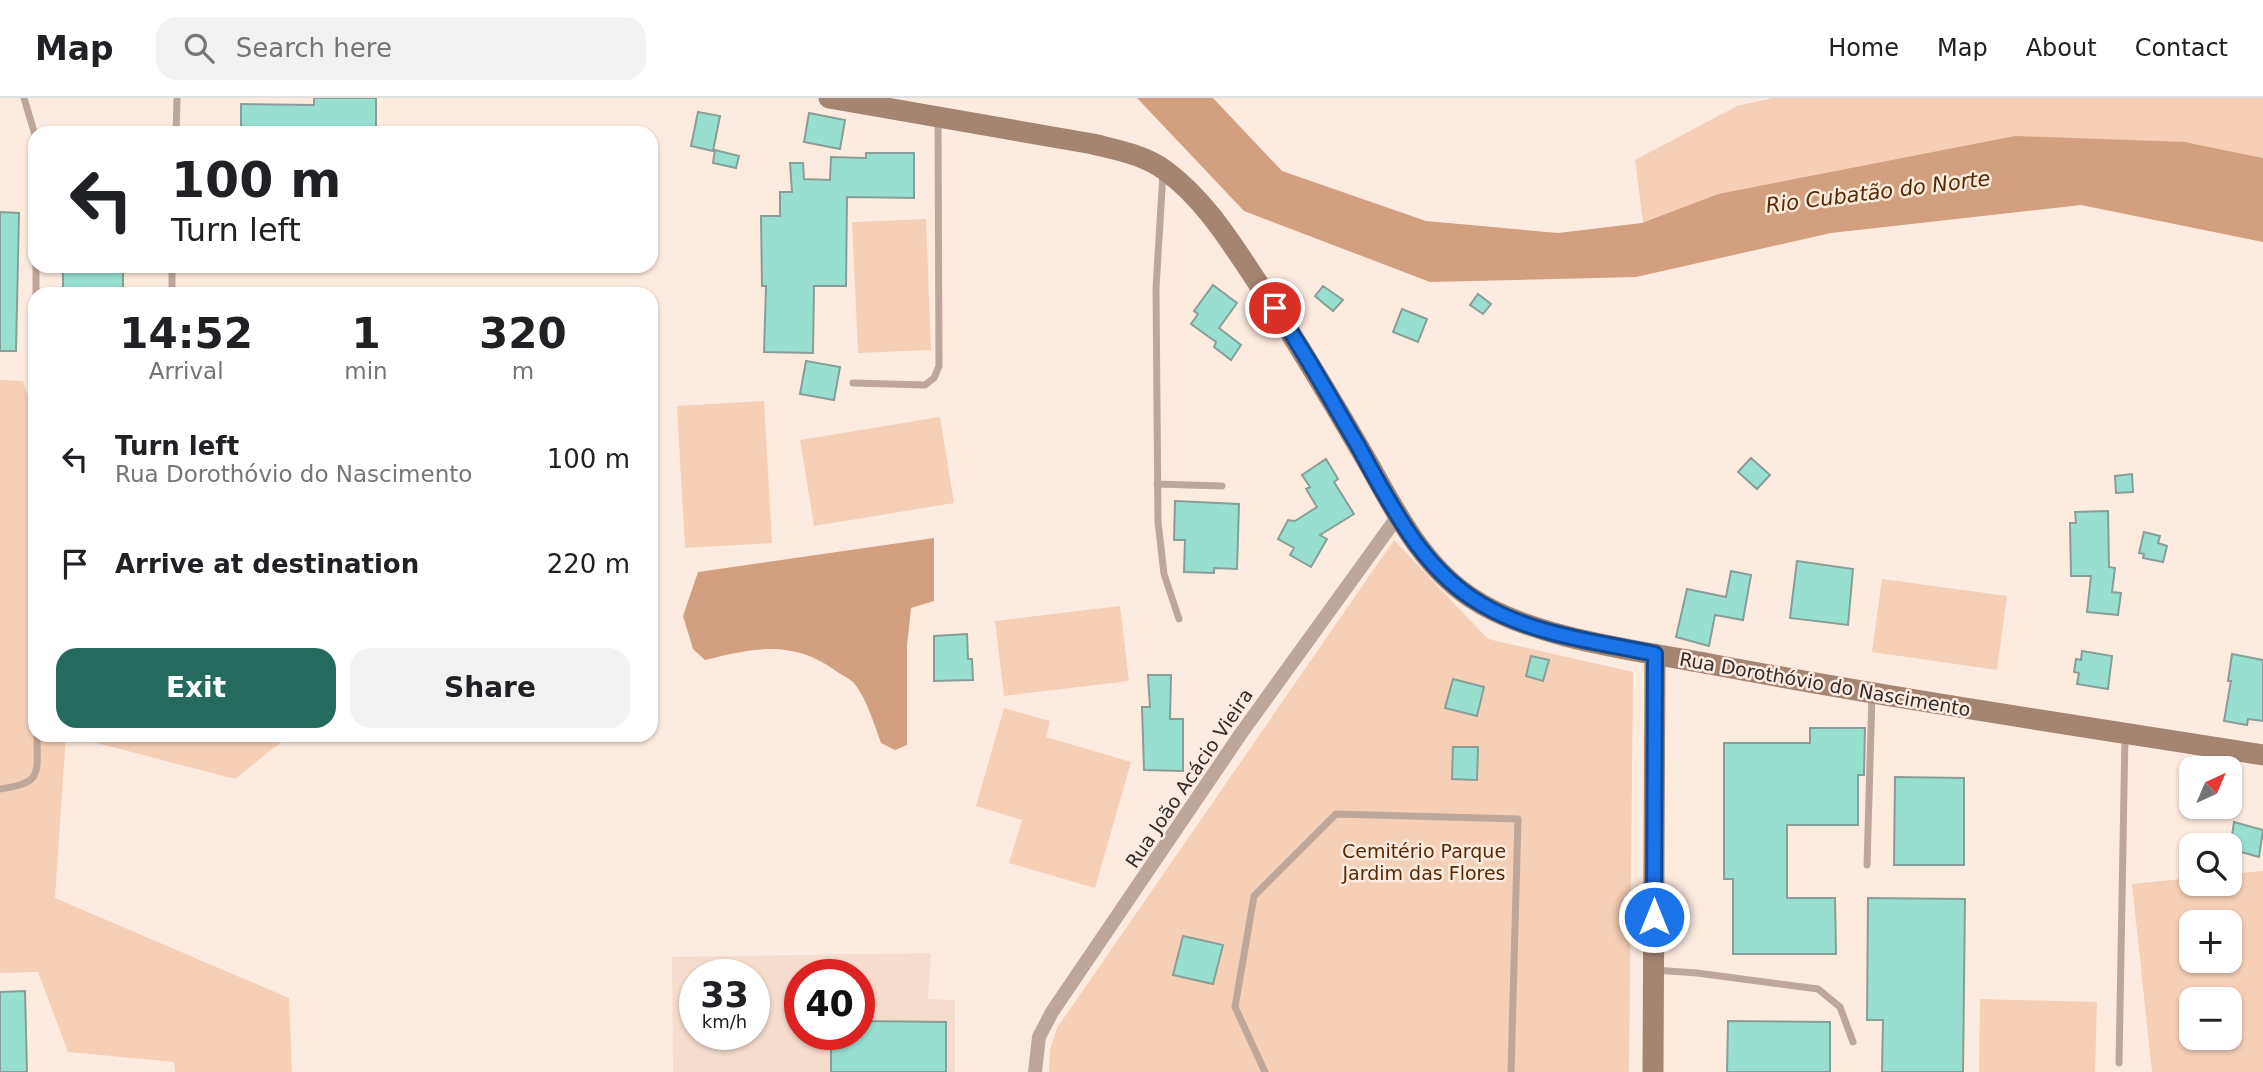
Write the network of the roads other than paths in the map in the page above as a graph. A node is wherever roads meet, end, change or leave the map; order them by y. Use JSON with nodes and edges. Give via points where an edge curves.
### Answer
{"nodes":[{"id":1,"x":24,"y":98,"type":"edge"},
{"id":2,"x":177,"y":98,"type":"edge"},
{"id":3,"x":829,"y":98,"type":"edge"},
{"id":4,"x":938,"y":116,"type":"junction"},
{"id":5,"x":32,"y":126,"type":"edge"},
{"id":6,"x":176,"y":126,"type":"edge"},
{"id":7,"x":1164,"y":169,"type":"junction"},
{"id":8,"x":853,"y":383,"type":"dead end"},
{"id":9,"x":1157,"y":484,"type":"junction"},
{"id":10,"x":1222,"y":485,"type":"dead end"},
{"id":11,"x":1398,"y":516,"type":"junction"},
{"id":12,"x":1179,"y":620,"type":"dead end"},
{"id":13,"x":1655,"y":654,"type":"junction"},
{"id":14,"x":1872,"y":695,"type":"junction"},
{"id":15,"x":2125,"y":733,"type":"junction"},
{"id":16,"x":37,"y":742,"type":"edge"},
{"id":17,"x":2263,"y":755,"type":"edge"},
{"id":18,"x":0,"y":789,"type":"edge"},
{"id":19,"x":1867,"y":865,"type":"dead end"},
{"id":20,"x":1654,"y":970,"type":"junction"},
{"id":21,"x":1853,"y":1042,"type":"dead end"},
{"id":22,"x":2119,"y":1063,"type":"dead end"},
{"id":23,"x":1035,"y":1072,"type":"edge"},
{"id":24,"x":1265,"y":1072,"type":"edge"},
{"id":25,"x":1511,"y":1072,"type":"edge"},
{"id":26,"x":1653,"y":1072,"type":"edge"}],
"edges":[{"from":1,"to":5,"type":"lane"},
{"from":2,"to":6,"type":"lane"},
{"from":3,"to":4,"type":"street","name":"Rua Dorothóvio do Nascimento"},
{"from":4,"to":7,"type":"street","name":"Rua Dorothóvio do Nascimento","via":[[1093,144]]},
{"from":4,"to":8,"type":"lane","via":[[939,366],[925,384]]},
{"from":7,"to":9,"type":"lane","via":[[1156,288]]},
{"from":7,"to":11,"type":"street","name":"Rua Dorothóvio do Nascimento","via":[[1227,236],[1303,349]]},
{"from":9,"to":10,"type":"lane"},
{"from":9,"to":12,"type":"lane","via":[[1164,574]]},
{"from":11,"to":13,"type":"street","name":"Rua Dorothóvio do Nascimento","via":[[1436,568],[1485,606],[1548,631]]},
{"from":11,"to":23,"type":"street","name":"Rua João Acácio Vieira","via":[[1242,732],[1052,1012],[1039,1037]]},
{"from":13,"to":14,"type":"street","name":"Rua Dorothóvio do Nascimento"},
{"from":13,"to":20,"type":"street"},
{"from":14,"to":15,"type":"street","name":"Rua Dorothóvio do Nascimento"},
{"from":14,"to":19,"type":"lane"},
{"from":15,"to":17,"type":"street","name":"Rua Dorothóvio do Nascimento"},
{"from":15,"to":22,"type":"lane"},
{"from":16,"to":18,"type":"lane","via":[[37,771],[31,781]]},
{"from":20,"to":21,"type":"lane","via":[[1818,989],[1840,1007]]},
{"from":20,"to":26,"type":"street"},
{"from":24,"to":25,"type":"lane","via":[[1235,1007],[1254,896],[1336,814],[1518,819]]}]}
